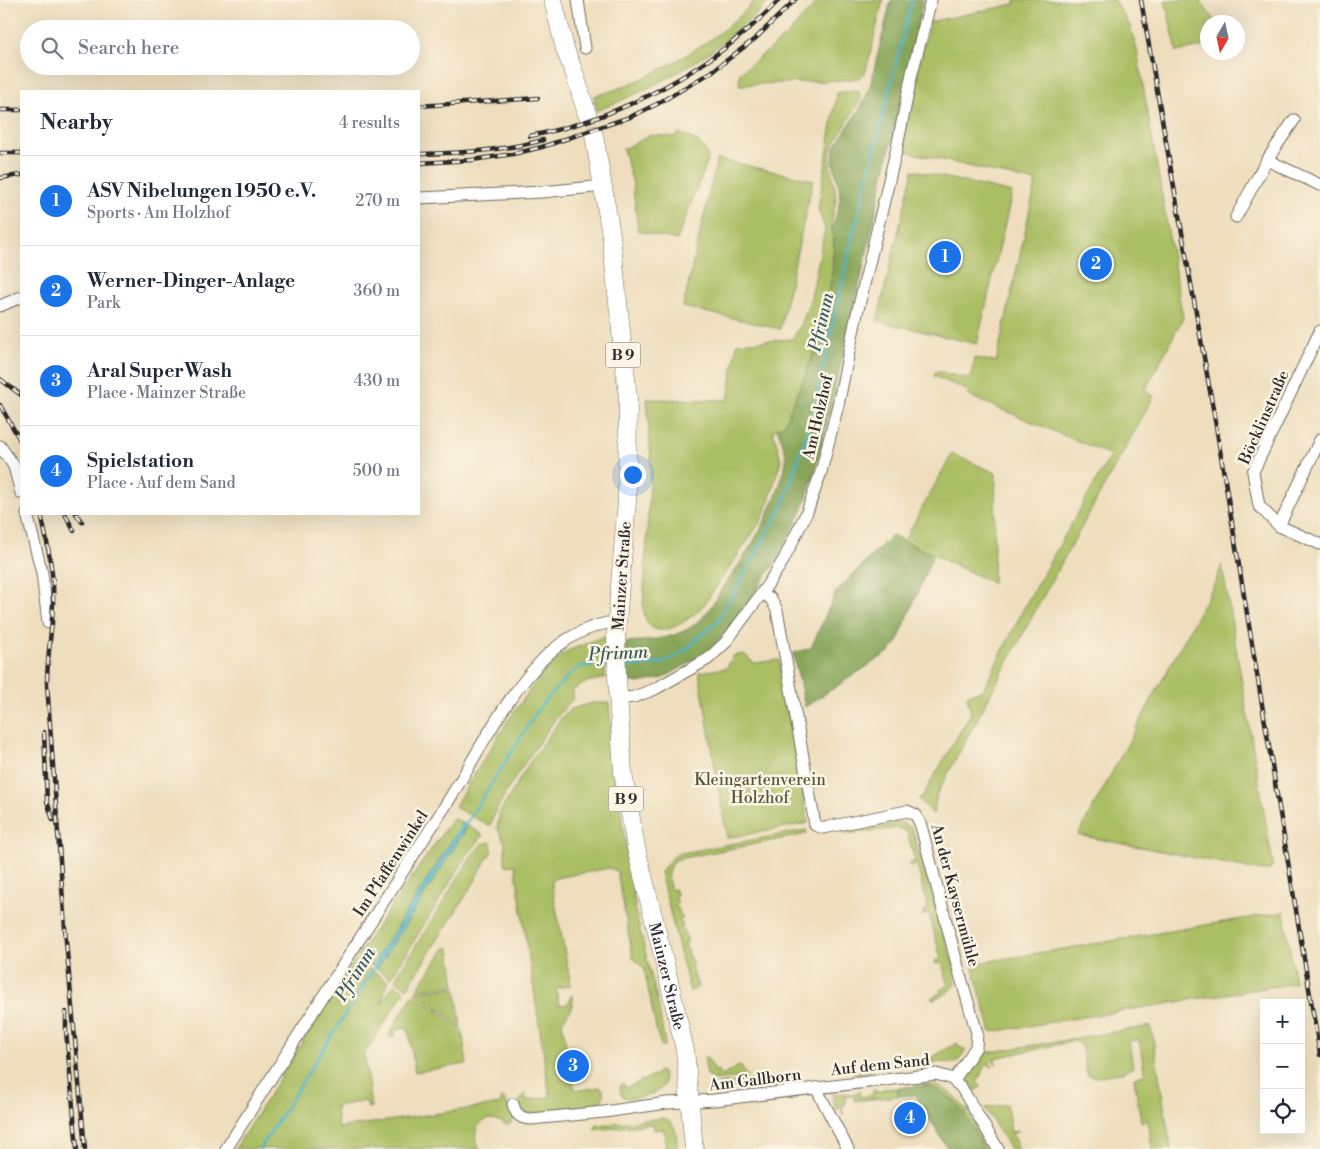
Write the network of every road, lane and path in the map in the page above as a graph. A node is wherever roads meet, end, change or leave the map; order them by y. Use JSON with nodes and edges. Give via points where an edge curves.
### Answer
{"nodes":[{"id":1,"x":554,"y":0,"type":"edge"},
{"id":2,"x":578,"y":0,"type":"edge"},
{"id":3,"x":931,"y":0,"type":"edge"},
{"id":4,"x":585,"y":48,"type":"dead end"},
{"id":5,"x":588,"y":114,"type":"dead end"},
{"id":6,"x":1294,"y":120,"type":"dead end"},
{"id":7,"x":594,"y":135,"type":"dead end"},
{"id":8,"x":1267,"y":160,"type":"junction"},
{"id":9,"x":1320,"y":185,"type":"edge"},
{"id":10,"x":604,"y":186,"type":"junction"},
{"id":11,"x":420,"y":198,"type":"edge"},
{"id":12,"x":1236,"y":217,"type":"dead end"},
{"id":13,"x":20,"y":297,"type":"edge"},
{"id":14,"x":0,"y":306,"type":"edge"},
{"id":15,"x":1320,"y":332,"type":"edge"},
{"id":16,"x":1320,"y":440,"type":"edge"},
{"id":17,"x":0,"y":446,"type":"edge"},
{"id":18,"x":20,"y":489,"type":"edge"},
{"id":19,"x":27,"y":515,"type":"edge"},
{"id":20,"x":1279,"y":526,"type":"junction"},
{"id":21,"x":1320,"y":544,"type":"edge"},
{"id":22,"x":762,"y":593,"type":"junction"},
{"id":23,"x":612,"y":622,"type":"junction"},
{"id":24,"x":48,"y":623,"type":"dead end"},
{"id":25,"x":618,"y":699,"type":"junction"},
{"id":26,"x":954,"y":1080,"type":"junction"},
{"id":27,"x":816,"y":1088,"type":"junction"},
{"id":28,"x":690,"y":1102,"type":"junction"},
{"id":29,"x":513,"y":1104,"type":"dead end"},
{"id":30,"x":226,"y":1149,"type":"edge"},
{"id":31,"x":694,"y":1149,"type":"edge"},
{"id":32,"x":848,"y":1149,"type":"edge"},
{"id":33,"x":998,"y":1149,"type":"edge"}],
"edges":[{"from":1,"to":5,"type":"main road","via":[[565,49]]},
{"from":2,"to":4,"type":"street"},
{"from":3,"to":22,"type":"street","name":"Am Holzhof","via":[[821,472],[807,512]]},
{"from":6,"to":8,"type":"street"},
{"from":7,"to":10,"type":"main road","name":"Mainzer Straße","number":"B 9"},
{"from":8,"to":9,"type":"street"},
{"from":8,"to":12,"type":"street"},
{"from":10,"to":11,"type":"street"},
{"from":10,"to":23,"type":"main road","name":"Mainzer Straße","number":"B 9","via":[[628,398],[627,501]]},
{"from":13,"to":14,"type":"street"},
{"from":15,"to":20,"type":"street","name":"Böcklinstraße","via":[[1253,472],[1259,506]]},
{"from":16,"to":20,"type":"street"},
{"from":17,"to":18,"type":"street","via":[[14,466]]},
{"from":19,"to":24,"type":"street","via":[[42,573]]},
{"from":20,"to":21,"type":"street","name":"Böcklinstraße"},
{"from":22,"to":25,"type":"street","name":"Am Holzhof","via":[[725,643],[708,658],[655,689]]},
{"from":22,"to":26,"type":"street","name":"An der Kaysermühle","via":[[771,599],[777,610],[815,825],[823,828],[908,811],[916,815],[921,826],[977,1033],[976,1048]]},
{"from":23,"to":25,"type":"main road","name":"Mainzer Straße","number":"B 9"},
{"from":23,"to":30,"type":"street","name":"Im Pfaffenwinkel","via":[[585,629],[560,644],[534,668],[520,687]]},
{"from":25,"to":28,"type":"main road","name":"Mainzer Straße","number":"B 9","via":[[629,818],[685,1050]]},
{"from":26,"to":27,"type":"street","name":"Auf dem Sand","via":[[942,1074],[928,1073]]},
{"from":26,"to":33,"type":"street"},
{"from":27,"to":28,"type":"street","name":"Am Gallborn"},
{"from":27,"to":32,"type":"street","name":"Am Gallborn"},
{"from":28,"to":29,"type":"street","via":[[528,1119],[517,1114]]},
{"from":28,"to":31,"type":"main road","name":"Mainzer Straße","number":"B 9"}]}
